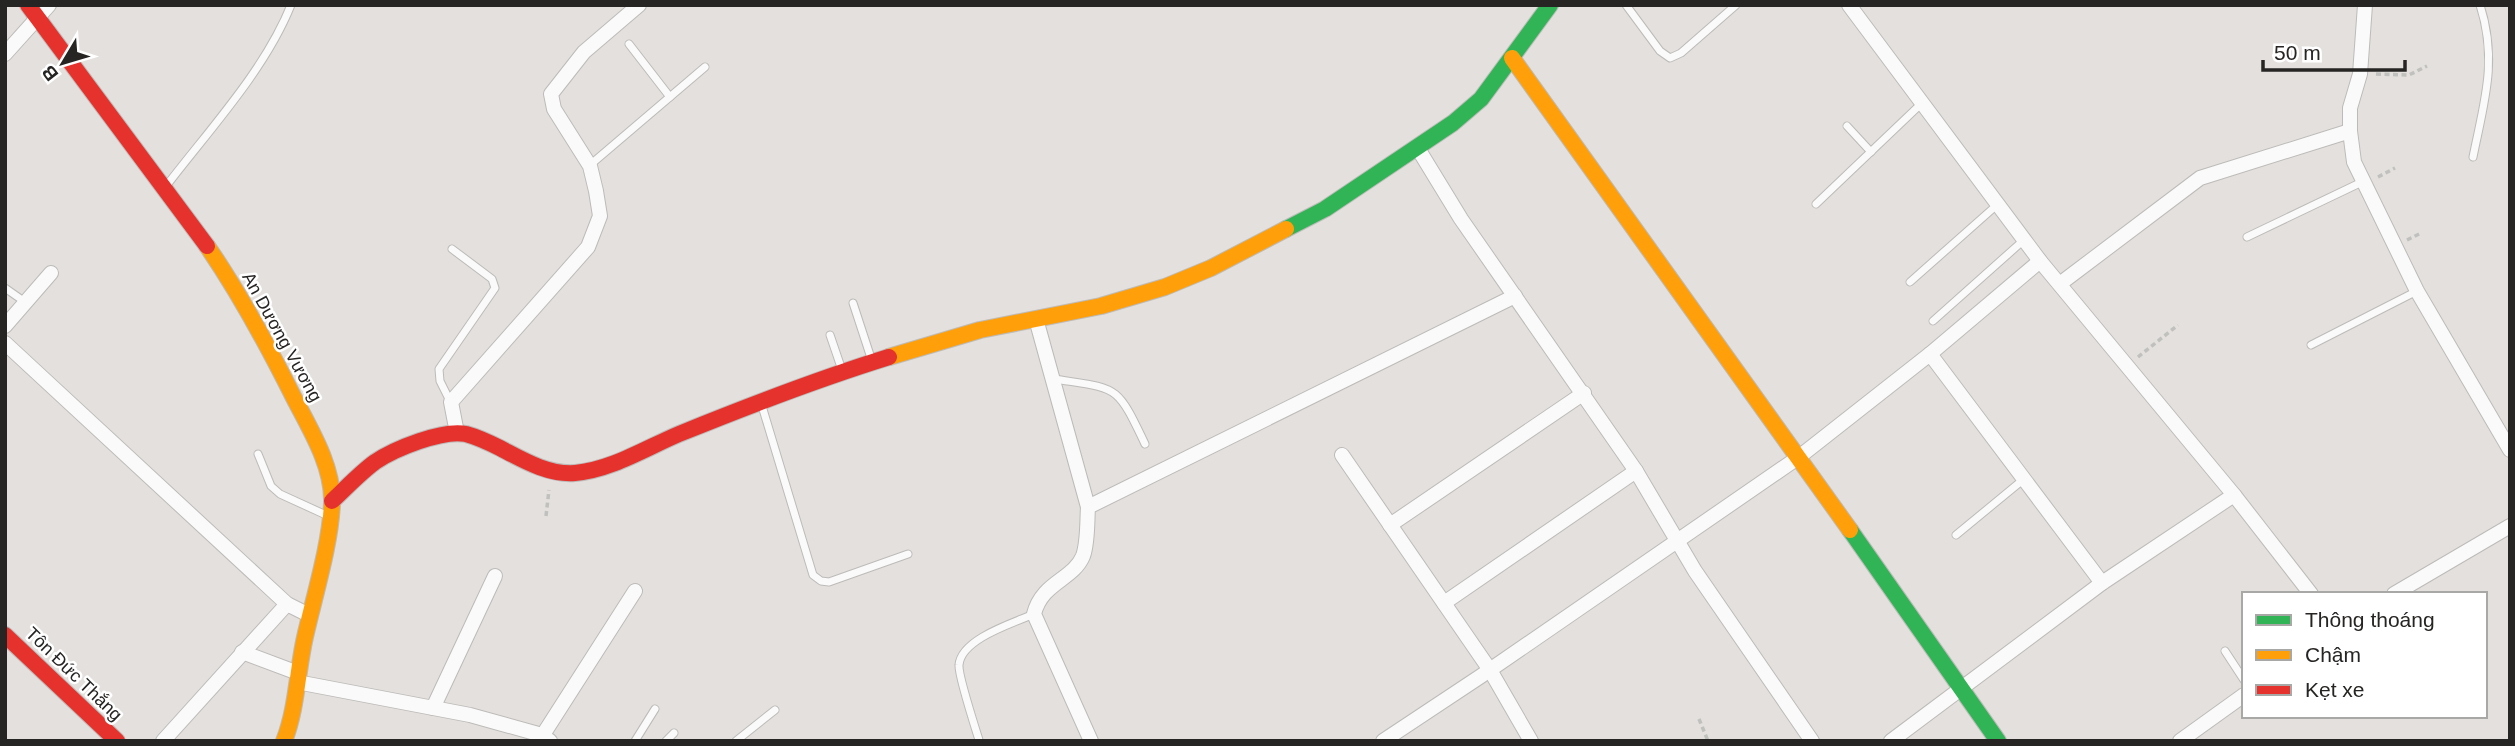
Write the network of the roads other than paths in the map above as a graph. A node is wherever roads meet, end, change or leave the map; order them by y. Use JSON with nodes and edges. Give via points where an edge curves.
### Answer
{"nodes":[{"id":1,"x":49,"y":5,"type":"edge"},
{"id":2,"x":291,"y":5,"type":"edge"},
{"id":3,"x":639,"y":5,"type":"edge"},
{"id":4,"x":1550,"y":5,"type":"edge"},
{"id":5,"x":1626,"y":5,"type":"edge"},
{"id":6,"x":1736,"y":5,"type":"edge"},
{"id":7,"x":1849,"y":5,"type":"edge"},
{"id":8,"x":2365,"y":5,"type":"edge"},
{"id":9,"x":2480,"y":5,"type":"edge"},
{"id":10,"x":33,"y":12,"type":"edge"},
{"id":11,"x":629,"y":44,"type":"dead end"},
{"id":12,"x":5,"y":54,"type":"edge"},
{"id":13,"x":1512,"y":58,"type":"junction"},
{"id":14,"x":705,"y":67,"type":"dead end"},
{"id":15,"x":670,"y":97,"type":"junction"},
{"id":16,"x":1923,"y":103,"type":"junction"},
{"id":17,"x":1847,"y":125,"type":"dead end"},
{"id":18,"x":2350,"y":131,"type":"junction"},
{"id":19,"x":1417,"y":147,"type":"junction"},
{"id":20,"x":1871,"y":152,"type":"junction"},
{"id":21,"x":2473,"y":157,"type":"dead end"},
{"id":22,"x":590,"y":166,"type":"junction"},
{"id":23,"x":2362,"y":182,"type":"junction"},
{"id":24,"x":164,"y":189,"type":"junction"},
{"id":25,"x":1816,"y":204,"type":"dead end"},
{"id":26,"x":1999,"y":204,"type":"junction"},
{"id":27,"x":2248,"y":237,"type":"dead end"},
{"id":28,"x":2026,"y":239,"type":"junction"},
{"id":29,"x":452,"y":249,"type":"dead end"},
{"id":30,"x":2040,"y":261,"type":"junction"},
{"id":31,"x":51,"y":273,"type":"dead end"},
{"id":32,"x":1910,"y":282,"type":"dead end"},
{"id":33,"x":2061,"y":283,"type":"junction"},
{"id":34,"x":5,"y":288,"type":"edge"},
{"id":35,"x":2417,"y":291,"type":"junction"},
{"id":36,"x":1515,"y":296,"type":"junction"},
{"id":37,"x":25,"y":303,"type":"junction"},
{"id":38,"x":853,"y":303,"type":"dead end"},
{"id":39,"x":1036,"y":319,"type":"junction"},
{"id":40,"x":1933,"y":321,"type":"dead end"},
{"id":41,"x":5,"y":326,"type":"edge"},
{"id":42,"x":831,"y":335,"type":"dead end"},
{"id":43,"x":5,"y":343,"type":"edge"},
{"id":44,"x":2311,"y":345,"type":"dead end"},
{"id":45,"x":1930,"y":354,"type":"junction"},
{"id":46,"x":872,"y":362,"type":"junction"},
{"id":47,"x":842,"y":371,"type":"junction"},
{"id":48,"x":1053,"y":379,"type":"junction"},
{"id":49,"x":1584,"y":393,"type":"junction"},
{"id":50,"x":451,"y":402,"type":"junction"},
{"id":51,"x":761,"y":402,"type":"junction"},
{"id":52,"x":457,"y":433,"type":"junction"},
{"id":53,"x":1145,"y":444,"type":"dead end"},
{"id":54,"x":2510,"y":450,"type":"edge"},
{"id":55,"x":258,"y":454,"type":"dead end"},
{"id":56,"x":1342,"y":455,"type":"dead end"},
{"id":57,"x":1799,"y":457,"type":"junction"},
{"id":58,"x":1636,"y":471,"type":"junction"},
{"id":59,"x":2024,"y":480,"type":"junction"},
{"id":60,"x":2234,"y":495,"type":"junction"},
{"id":61,"x":1088,"y":507,"type":"junction"},
{"id":62,"x":331,"y":509,"type":"junction"},
{"id":63,"x":1390,"y":525,"type":"junction"},
{"id":64,"x":2510,"y":526,"type":"edge"},
{"id":65,"x":1956,"y":535,"type":"dead end"},
{"id":66,"x":1677,"y":542,"type":"junction"},
{"id":67,"x":908,"y":554,"type":"dead end"},
{"id":68,"x":495,"y":576,"type":"dead end"},
{"id":69,"x":2297,"y":576,"type":"junction"},
{"id":70,"x":2102,"y":583,"type":"junction"},
{"id":71,"x":635,"y":591,"type":"dead end"},
{"id":72,"x":2293,"y":592,"type":"edge"},
{"id":73,"x":2309,"y":592,"type":"edge"},
{"id":74,"x":2397,"y":592,"type":"edge"},
{"id":75,"x":1444,"y":603,"type":"junction"},
{"id":76,"x":287,"y":604,"type":"junction"},
{"id":77,"x":1034,"y":614,"type":"junction"},
{"id":78,"x":309,"y":615,"type":"junction"},
{"id":79,"x":5,"y":635,"type":"edge"},
{"id":80,"x":242,"y":652,"type":"junction"},
{"id":81,"x":2225,"y":652,"type":"dead end"},
{"id":82,"x":1490,"y":670,"type":"junction"},
{"id":83,"x":297,"y":677,"type":"junction"},
{"id":84,"x":2242,"y":677,"type":"edge"},
{"id":85,"x":1961,"y":690,"type":"junction"},
{"id":86,"x":2242,"y":696,"type":"edge"},
{"id":87,"x":433,"y":708,"type":"junction"},
{"id":88,"x":655,"y":709,"type":"dead end"},
{"id":89,"x":775,"y":710,"type":"dead end"},
{"id":90,"x":674,"y":733,"type":"dead end"},
{"id":91,"x":544,"y":739,"type":"edge"},
{"id":92,"x":979,"y":740,"type":"edge"},
{"id":93,"x":117,"y":741,"type":"edge"},
{"id":94,"x":163,"y":741,"type":"edge"},
{"id":95,"x":284,"y":741,"type":"edge"},
{"id":96,"x":635,"y":741,"type":"edge"},
{"id":97,"x":666,"y":741,"type":"edge"},
{"id":98,"x":736,"y":741,"type":"edge"},
{"id":99,"x":1091,"y":741,"type":"edge"},
{"id":100,"x":1383,"y":741,"type":"edge"},
{"id":101,"x":1531,"y":741,"type":"edge"},
{"id":102,"x":1812,"y":741,"type":"edge"},
{"id":103,"x":1891,"y":741,"type":"edge"},
{"id":104,"x":1998,"y":741,"type":"edge"},
{"id":105,"x":2180,"y":741,"type":"edge"}],
"edges":[{"from":1,"to":10,"type":"street"},
{"from":2,"to":24,"type":"lane","via":[[264,58]]},
{"from":3,"to":22,"type":"street","via":[[584,52],[551,94],[554,109]]},
{"from":4,"to":13,"type":"street"},
{"from":5,"to":6,"type":"lane","via":[[1670,58]]},
{"from":7,"to":16,"type":"street"},
{"from":8,"to":18,"type":"street"},
{"from":9,"to":21,"type":"lane","via":[[2487,25],[2490,72]]},
{"from":10,"to":12,"type":"street"},
{"from":10,"to":24,"type":"street","name":"An Dương Vương"},
{"from":11,"to":15,"type":"lane"},
{"from":13,"to":19,"type":"street","via":[[1481,99]]},
{"from":13,"to":57,"type":"street"},
{"from":14,"to":15,"type":"lane"},
{"from":15,"to":22,"type":"lane"},
{"from":16,"to":20,"type":"lane"},
{"from":16,"to":26,"type":"street"},
{"from":17,"to":20,"type":"lane"},
{"from":18,"to":23,"type":"street"},
{"from":18,"to":33,"type":"street","via":[[2200,178]]},
{"from":19,"to":36,"type":"street"},
{"from":19,"to":39,"type":"street","via":[[1325,209],[1211,268],[1101,306]]},
{"from":20,"to":25,"type":"lane"},
{"from":22,"to":50,"type":"street","via":[[600,216],[588,247]]},
{"from":23,"to":27,"type":"lane"},
{"from":23,"to":35,"type":"street"},
{"from":24,"to":62,"type":"street","name":"An Dương Vương","via":[[226,274],[273,356],[316,441],[327,471]]},
{"from":26,"to":28,"type":"street"},
{"from":26,"to":32,"type":"lane"},
{"from":28,"to":30,"type":"street"},
{"from":28,"to":40,"type":"lane"},
{"from":29,"to":50,"type":"lane","via":[[492,279],[495,288],[439,369]]},
{"from":30,"to":33,"type":"street"},
{"from":30,"to":45,"type":"street"},
{"from":31,"to":37,"type":"street"},
{"from":33,"to":60,"type":"street"},
{"from":34,"to":37,"type":"lane"},
{"from":35,"to":44,"type":"lane"},
{"from":35,"to":54,"type":"street"},
{"from":36,"to":49,"type":"street"},
{"from":36,"to":61,"type":"street"},
{"from":37,"to":41,"type":"street"},
{"from":38,"to":46,"type":"lane"},
{"from":39,"to":46,"type":"street","via":[[980,330]]},
{"from":39,"to":48,"type":"street"},
{"from":42,"to":47,"type":"lane"},
{"from":43,"to":76,"type":"street"},
{"from":45,"to":57,"type":"street"},
{"from":45,"to":59,"type":"street"},
{"from":46,"to":47,"type":"street"},
{"from":47,"to":51,"type":"street"},
{"from":48,"to":53,"type":"lane","via":[[1116,392]]},
{"from":48,"to":61,"type":"street"},
{"from":49,"to":58,"type":"street"},
{"from":49,"to":63,"type":"street"},
{"from":50,"to":52,"type":"street"},
{"from":51,"to":52,"type":"street","via":[[594,471],[551,470]]},
{"from":51,"to":67,"type":"lane","via":[[813,575],[829,582]]},
{"from":52,"to":62,"type":"street","via":[[443,434],[375,462]]},
{"from":55,"to":62,"type":"lane","via":[[271,485],[280,494]]},
{"from":56,"to":63,"type":"street"},
{"from":57,"to":66,"type":"street"},
{"from":57,"to":85,"type":"street"},
{"from":58,"to":66,"type":"street"},
{"from":58,"to":75,"type":"street"},
{"from":59,"to":65,"type":"lane"},
{"from":59,"to":70,"type":"street"},
{"from":60,"to":69,"type":"street"},
{"from":60,"to":70,"type":"street"},
{"from":61,"to":77,"type":"street","via":[[1083,555],[1046,590]]},
{"from":62,"to":78,"type":"street","name":"An Dương Vương"},
{"from":63,"to":75,"type":"street"},
{"from":64,"to":74,"type":"street"},
{"from":66,"to":82,"type":"street"},
{"from":66,"to":102,"type":"street"},
{"from":68,"to":87,"type":"street"},
{"from":69,"to":72,"type":"street"},
{"from":69,"to":73,"type":"street"},
{"from":70,"to":85,"type":"street"},
{"from":71,"to":91,"type":"street"},
{"from":75,"to":82,"type":"street"},
{"from":76,"to":78,"type":"street"},
{"from":76,"to":80,"type":"street"},
{"from":77,"to":92,"type":"lane","via":[[992,631],[966,649],[958,665]]},
{"from":77,"to":99,"type":"street"},
{"from":78,"to":83,"type":"street","name":"An Dương Vương"},
{"from":79,"to":93,"type":"street","name":"Tôn Đức Thắng"},
{"from":80,"to":83,"type":"street"},
{"from":80,"to":94,"type":"street"},
{"from":81,"to":84,"type":"lane"},
{"from":82,"to":100,"type":"street"},
{"from":82,"to":101,"type":"street"},
{"from":83,"to":87,"type":"street"},
{"from":83,"to":95,"type":"street","name":"An Dương Vương","via":[[292,721]]},
{"from":85,"to":103,"type":"street"},
{"from":85,"to":104,"type":"street"},
{"from":86,"to":105,"type":"street"},
{"from":87,"to":91,"type":"street"},
{"from":88,"to":96,"type":"lane"},
{"from":89,"to":98,"type":"lane"},
{"from":90,"to":97,"type":"lane"}]}
